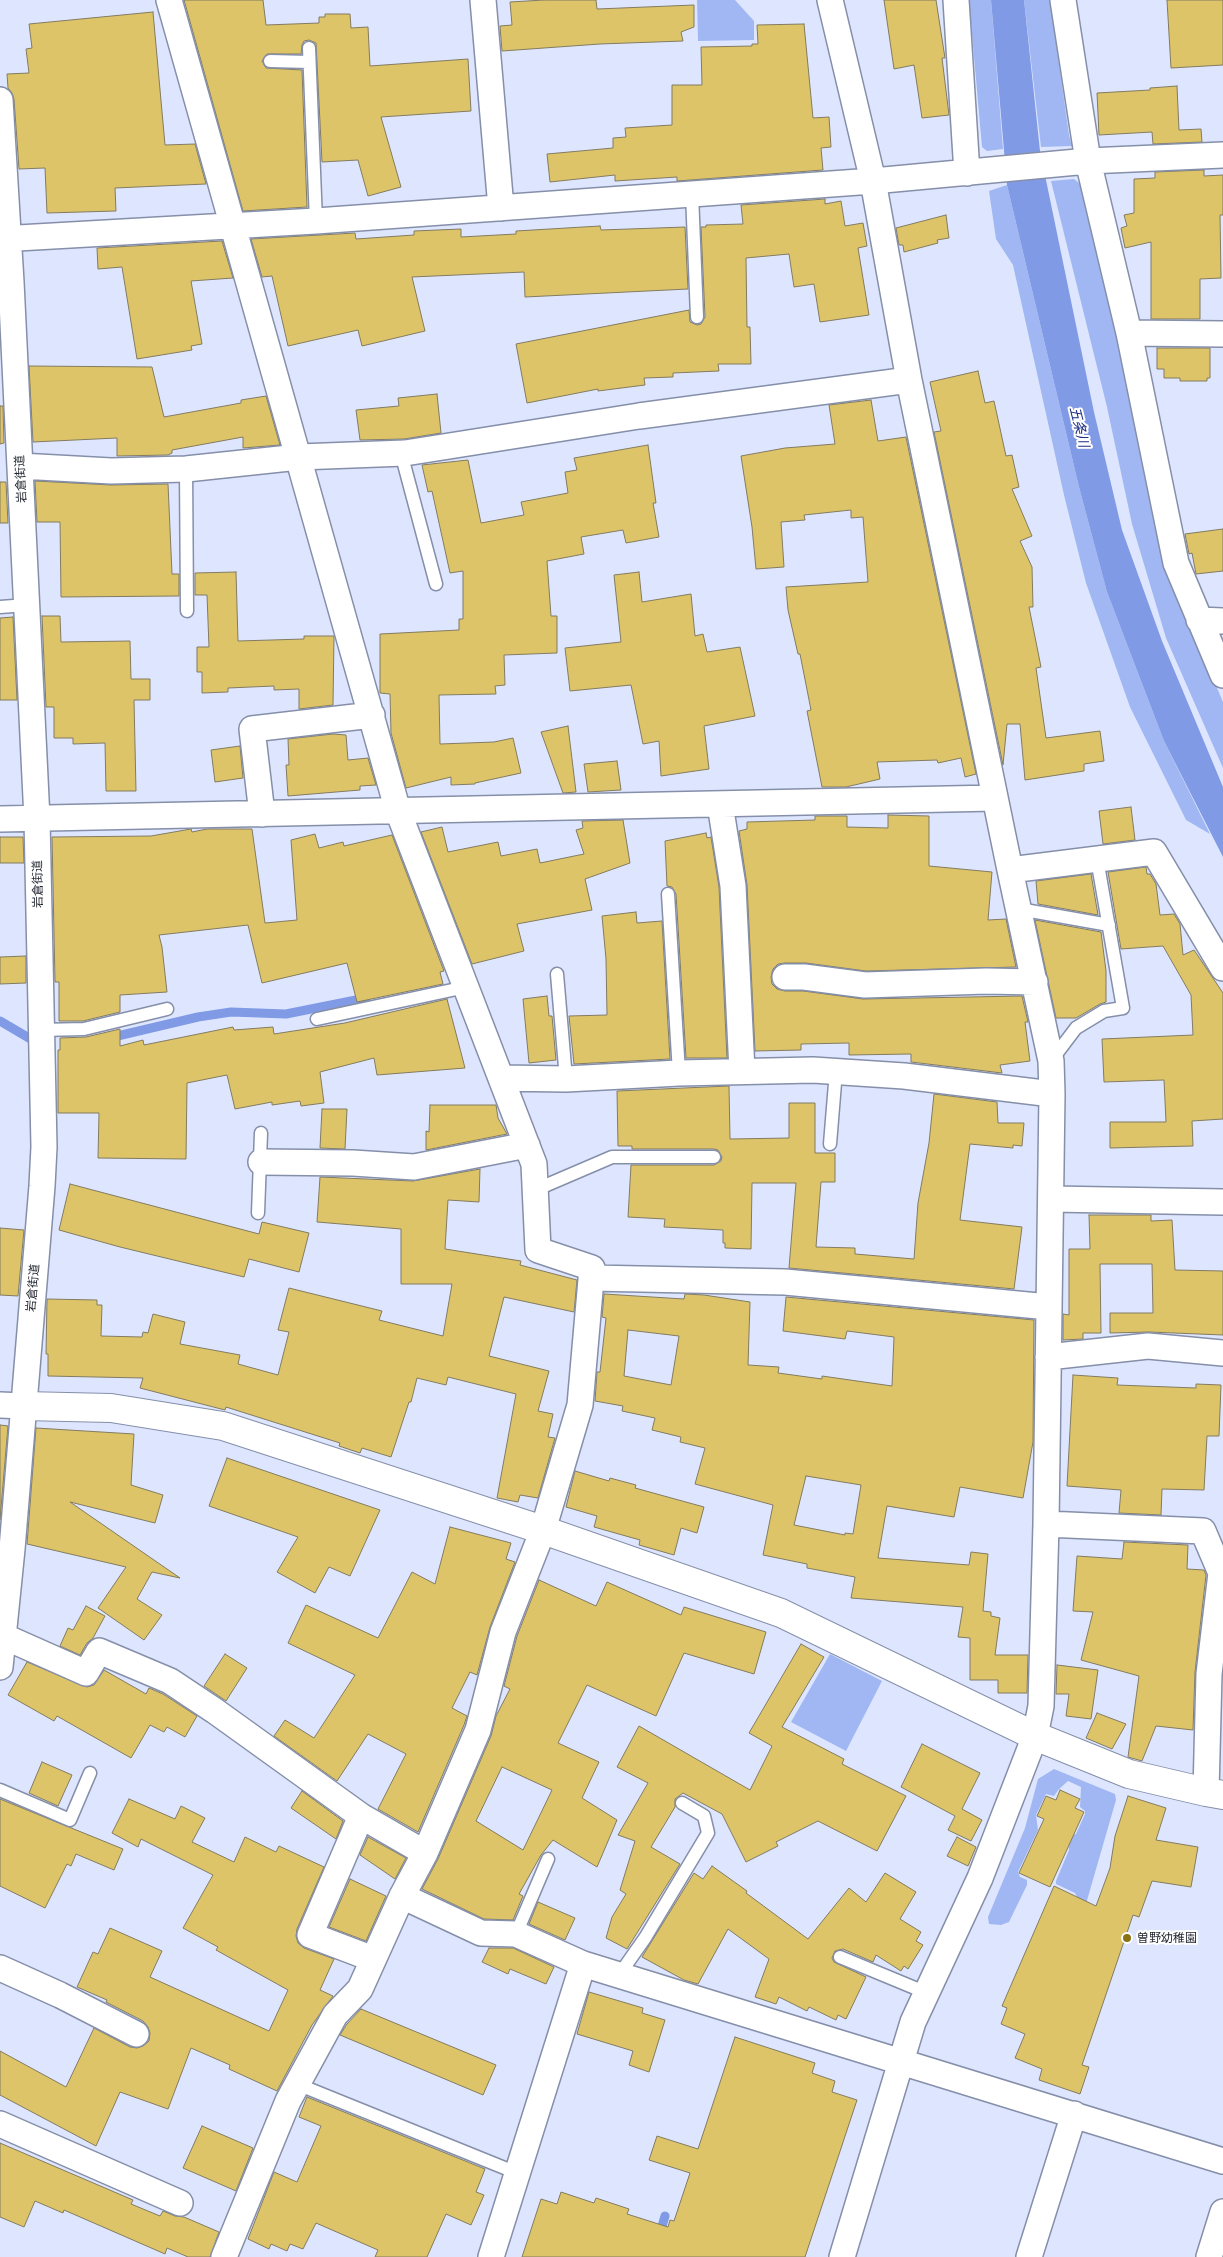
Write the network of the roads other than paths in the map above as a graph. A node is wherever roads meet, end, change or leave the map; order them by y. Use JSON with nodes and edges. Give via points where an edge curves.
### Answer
{"nodes":[{"id":1,"x":169,"y":0,"type":"edge"},
{"id":2,"x":483,"y":0,"type":"edge"},
{"id":3,"x":830,"y":0,"type":"edge"},
{"id":4,"x":956,"y":0,"type":"edge"},
{"id":5,"x":1063,"y":0,"type":"edge"},
{"id":6,"x":309,"y":48,"type":"dead end"},
{"id":7,"x":270,"y":61,"type":"dead end"},
{"id":8,"x":309,"y":62,"type":"junction"},
{"id":9,"x":0,"y":100,"type":"edge"},
{"id":10,"x":1223,"y":155,"type":"edge"},
{"id":11,"x":1082,"y":162,"type":"junction"},
{"id":12,"x":975,"y":172,"type":"junction"},
{"id":13,"x":873,"y":181,"type":"junction"},
{"id":14,"x":692,"y":194,"type":"junction"},
{"id":15,"x":501,"y":208,"type":"junction"},
{"id":16,"x":316,"y":221,"type":"junction"},
{"id":17,"x":234,"y":227,"type":"junction"},
{"id":18,"x":4,"y":239,"type":"edge"},
{"id":19,"x":697,"y":317,"type":"dead end"},
{"id":20,"x":1129,"y":333,"type":"junction"},
{"id":21,"x":1223,"y":334,"type":"edge"},
{"id":22,"x":8,"y":379,"type":"edge"},
{"id":23,"x":909,"y":380,"type":"junction"},
{"id":24,"x":401,"y":453,"type":"junction"},
{"id":25,"x":299,"y":457,"type":"junction"},
{"id":26,"x":20,"y":466,"type":"junction"},
{"id":27,"x":186,"y":469,"type":"junction"},
{"id":28,"x":436,"y":584,"type":"dead end"},
{"id":29,"x":27,"y":605,"type":"junction"},
{"id":30,"x":0,"y":607,"type":"edge"},
{"id":31,"x":187,"y":611,"type":"dead end"},
{"id":32,"x":1211,"y":621,"type":"edge"},
{"id":33,"x":1223,"y":675,"type":"edge"},
{"id":34,"x":372,"y":715,"type":"junction"},
{"id":35,"x":995,"y":798,"type":"junction"},
{"id":36,"x":720,"y":804,"type":"junction"},
{"id":37,"x":398,"y":811,"type":"junction"},
{"id":38,"x":262,"y":814,"type":"junction"},
{"id":39,"x":0,"y":819,"type":"edge"},
{"id":40,"x":37,"y":819,"type":"junction"},
{"id":41,"x":1097,"y":859,"type":"junction"},
{"id":42,"x":1010,"y":870,"type":"junction"},
{"id":43,"x":668,"y":894,"type":"dead end"},
{"id":44,"x":1019,"y":909,"type":"junction"},
{"id":45,"x":1109,"y":925,"type":"junction"},
{"id":46,"x":1223,"y":968,"type":"edge"},
{"id":47,"x":558,"y":974,"type":"dead end"},
{"id":48,"x":785,"y":977,"type":"dead end"},
{"id":49,"x":1035,"y":982,"type":"junction"},
{"id":50,"x":466,"y":987,"type":"junction"},
{"id":51,"x":167,"y":1009,"type":"dead end"},
{"id":52,"x":317,"y":1019,"type":"dead end"},
{"id":53,"x":41,"y":1030,"type":"junction"},
{"id":54,"x":1051,"y":1061,"type":"junction"},
{"id":55,"x":742,"y":1071,"type":"junction"},
{"id":56,"x":836,"y":1071,"type":"junction"},
{"id":57,"x":679,"y":1073,"type":"junction"},
{"id":58,"x":502,"y":1078,"type":"junction"},
{"id":59,"x":566,"y":1079,"type":"junction"},
{"id":60,"x":1052,"y":1094,"type":"junction"},
{"id":61,"x":261,"y":1133,"type":"dead end"},
{"id":62,"x":830,"y":1144,"type":"dead end"},
{"id":63,"x":527,"y":1145,"type":"junction"},
{"id":64,"x":714,"y":1157,"type":"dead end"},
{"id":65,"x":261,"y":1162,"type":"junction"},
{"id":66,"x":535,"y":1190,"type":"junction"},
{"id":67,"x":1051,"y":1199,"type":"junction"},
{"id":68,"x":1223,"y":1202,"type":"edge"},
{"id":69,"x":258,"y":1213,"type":"dead end"},
{"id":70,"x":592,"y":1278,"type":"junction"},
{"id":71,"x":1049,"y":1307,"type":"junction"},
{"id":72,"x":1223,"y":1352,"type":"edge"},
{"id":73,"x":1048,"y":1358,"type":"junction"},
{"id":74,"x":12,"y":1405,"type":"edge"},
{"id":75,"x":1046,"y":1524,"type":"junction"},
{"id":76,"x":543,"y":1530,"type":"junction"},
{"id":77,"x":1222,"y":1574,"type":"edge"},
{"id":78,"x":4,"y":1622,"type":"edge"},
{"id":79,"x":0,"y":1667,"type":"edge"},
{"id":80,"x":1216,"y":1675,"type":"edge"},
{"id":81,"x":1034,"y":1736,"type":"junction"},
{"id":82,"x":90,"y":1773,"type":"dead end"},
{"id":83,"x":0,"y":1790,"type":"edge"},
{"id":84,"x":1214,"y":1794,"type":"edge"},
{"id":85,"x":682,"y":1803,"type":"dead end"},
{"id":86,"x":361,"y":1816,"type":"junction"},
{"id":87,"x":425,"y":1852,"type":"junction"},
{"id":88,"x":548,"y":1859,"type":"dead end"},
{"id":89,"x":402,"y":1896,"type":"junction"},
{"id":90,"x":516,"y":1934,"type":"junction"},
{"id":91,"x":840,"y":1958,"type":"dead end"},
{"id":92,"x":373,"y":1959,"type":"junction"},
{"id":93,"x":583,"y":1964,"type":"junction"},
{"id":94,"x":0,"y":1968,"type":"edge"},
{"id":95,"x":619,"y":1975,"type":"junction"},
{"id":96,"x":927,"y":1993,"type":"junction"},
{"id":97,"x":136,"y":2034,"type":"dead end"},
{"id":98,"x":902,"y":2061,"type":"junction"},
{"id":99,"x":297,"y":2084,"type":"junction"},
{"id":100,"x":1074,"y":2114,"type":"junction"},
{"id":101,"x":0,"y":2124,"type":"edge"},
{"id":102,"x":1223,"y":2161,"type":"edge"},
{"id":103,"x":517,"y":2173,"type":"junction"},
{"id":104,"x":180,"y":2203,"type":"dead end"},
{"id":105,"x":1223,"y":2212,"type":"edge"},
{"id":106,"x":224,"y":2257,"type":"edge"},
{"id":107,"x":491,"y":2257,"type":"edge"},
{"id":108,"x":842,"y":2257,"type":"edge"},
{"id":109,"x":1029,"y":2257,"type":"edge"},
{"id":110,"x":1209,"y":2257,"type":"edge"}],
"edges":[{"from":1,"to":17,"type":"street"},
{"from":2,"to":15,"type":"street"},
{"from":3,"to":13,"type":"street"},
{"from":4,"to":12,"type":"street"},
{"from":5,"to":11,"type":"street"},
{"from":6,"to":8,"type":"lane"},
{"from":7,"to":8,"type":"lane"},
{"from":8,"to":16,"type":"lane"},
{"from":9,"to":18,"type":"street","name":"岩倉街道"},
{"from":10,"to":11,"type":"street"},
{"from":11,"to":12,"type":"street"},
{"from":11,"to":20,"type":"street"},
{"from":12,"to":13,"type":"street"},
{"from":13,"to":14,"type":"street"},
{"from":13,"to":23,"type":"street"},
{"from":14,"to":15,"type":"street"},
{"from":14,"to":19,"type":"lane"},
{"from":15,"to":16,"type":"street"},
{"from":16,"to":17,"type":"street"},
{"from":17,"to":18,"type":"street"},
{"from":17,"to":25,"type":"street"},
{"from":18,"to":22,"type":"street","name":"岩倉街道"},
{"from":20,"to":21,"type":"street"},
{"from":20,"to":32,"type":"street","via":[[1176,563]]},
{"from":22,"to":26,"type":"street","name":"岩倉街道"},
{"from":23,"to":24,"type":"street","via":[[639,416]]},
{"from":23,"to":35,"type":"street"},
{"from":24,"to":25,"type":"street"},
{"from":24,"to":28,"type":"lane"},
{"from":25,"to":27,"type":"street"},
{"from":25,"to":34,"type":"street"},
{"from":26,"to":27,"type":"street"},
{"from":26,"to":29,"type":"street","name":"岩倉街道"},
{"from":27,"to":31,"type":"lane"},
{"from":29,"to":30,"type":"lane"},
{"from":29,"to":40,"type":"street","name":"岩倉街道"},
{"from":32,"to":33,"type":"street"},
{"from":34,"to":37,"type":"street"},
{"from":34,"to":38,"type":"street","via":[[252,730]]},
{"from":35,"to":36,"type":"street"},
{"from":35,"to":42,"type":"street"},
{"from":36,"to":37,"type":"street"},
{"from":36,"to":55,"type":"street","via":[[733,886]]},
{"from":37,"to":38,"type":"street"},
{"from":37,"to":50,"type":"street"},
{"from":38,"to":40,"type":"street"},
{"from":39,"to":40,"type":"street"},
{"from":40,"to":53,"type":"street","name":"岩倉街道"},
{"from":41,"to":42,"type":"street"},
{"from":41,"to":45,"type":"lane"},
{"from":41,"to":46,"type":"street","via":[[1154,852]]},
{"from":42,"to":44,"type":"street"},
{"from":43,"to":57,"type":"lane"},
{"from":44,"to":45,"type":"lane"},
{"from":44,"to":49,"type":"street"},
{"from":45,"to":54,"type":"lane","via":[[1123,1008],[1104,1011],[1076,1028]]},
{"from":47,"to":59,"type":"lane"},
{"from":48,"to":49,"type":"street","via":[[804,976],[865,985]]},
{"from":49,"to":54,"type":"street"},
{"from":50,"to":52,"type":"lane"},
{"from":50,"to":58,"type":"street"},
{"from":51,"to":53,"type":"lane","via":[[84,1029]]},
{"from":53,"to":74,"type":"street","name":"岩倉街道","via":[[43,1174]]},
{"from":54,"to":60,"type":"street"},
{"from":55,"to":56,"type":"street"},
{"from":55,"to":57,"type":"street"},
{"from":56,"to":60,"type":"street"},
{"from":56,"to":62,"type":"lane"},
{"from":57,"to":59,"type":"street"},
{"from":58,"to":59,"type":"street"},
{"from":58,"to":63,"type":"street"},
{"from":60,"to":67,"type":"street"},
{"from":61,"to":65,"type":"lane"},
{"from":63,"to":65,"type":"street","via":[[414,1167]]},
{"from":63,"to":66,"type":"street","via":[[534,1164]]},
{"from":64,"to":66,"type":"lane","via":[[612,1157]]},
{"from":65,"to":69,"type":"lane"},
{"from":66,"to":70,"type":"street","via":[[538,1250],[592,1268]]},
{"from":67,"to":68,"type":"street"},
{"from":67,"to":71,"type":"street"},
{"from":70,"to":71,"type":"street","via":[[784,1282]]},
{"from":70,"to":76,"type":"street","via":[[580,1405]]},
{"from":71,"to":73,"type":"street"},
{"from":72,"to":73,"type":"street","via":[[1148,1346]]},
{"from":73,"to":75,"type":"street"},
{"from":74,"to":76,"type":"street","via":[[111,1408],[223,1426]]},
{"from":74,"to":78,"type":"street","name":"岩倉街道"},
{"from":75,"to":77,"type":"street","via":[[1202,1531]]},
{"from":75,"to":81,"type":"street","via":[[1041,1706]]},
{"from":76,"to":81,"type":"street","via":[[781,1613]]},
{"from":76,"to":87,"type":"street","via":[[503,1632],[478,1730]]},
{"from":77,"to":80,"type":"street"},
{"from":78,"to":79,"type":"street","name":"岩倉街道"},
{"from":78,"to":86,"type":"street","via":[[86,1673],[99,1651],[170,1681]]},
{"from":80,"to":84,"type":"street"},
{"from":81,"to":84,"type":"street","via":[[1129,1774]]},
{"from":81,"to":96,"type":"street","via":[[980,1878]]},
{"from":82,"to":83,"type":"lane","via":[[70,1820]]},
{"from":85,"to":95,"type":"lane","via":[[704,1816],[708,1833]]},
{"from":86,"to":87,"type":"street"},
{"from":86,"to":92,"type":"street","via":[[310,1935]]},
{"from":87,"to":89,"type":"street"},
{"from":88,"to":90,"type":"lane"},
{"from":89,"to":90,"type":"street","via":[[481,1933]]},
{"from":89,"to":92,"type":"street"},
{"from":90,"to":93,"type":"street"},
{"from":91,"to":96,"type":"lane"},
{"from":92,"to":99,"type":"street","via":[[360,1989],[335,2015]]},
{"from":93,"to":95,"type":"street"},
{"from":93,"to":103,"type":"street"},
{"from":94,"to":97,"type":"street"},
{"from":95,"to":98,"type":"street"},
{"from":96,"to":98,"type":"street"},
{"from":98,"to":100,"type":"street"},
{"from":98,"to":108,"type":"street"},
{"from":99,"to":103,"type":"lane"},
{"from":99,"to":106,"type":"street"},
{"from":100,"to":102,"type":"street"},
{"from":100,"to":109,"type":"street"},
{"from":101,"to":104,"type":"street"},
{"from":103,"to":107,"type":"street"},
{"from":105,"to":110,"type":"street"}]}
